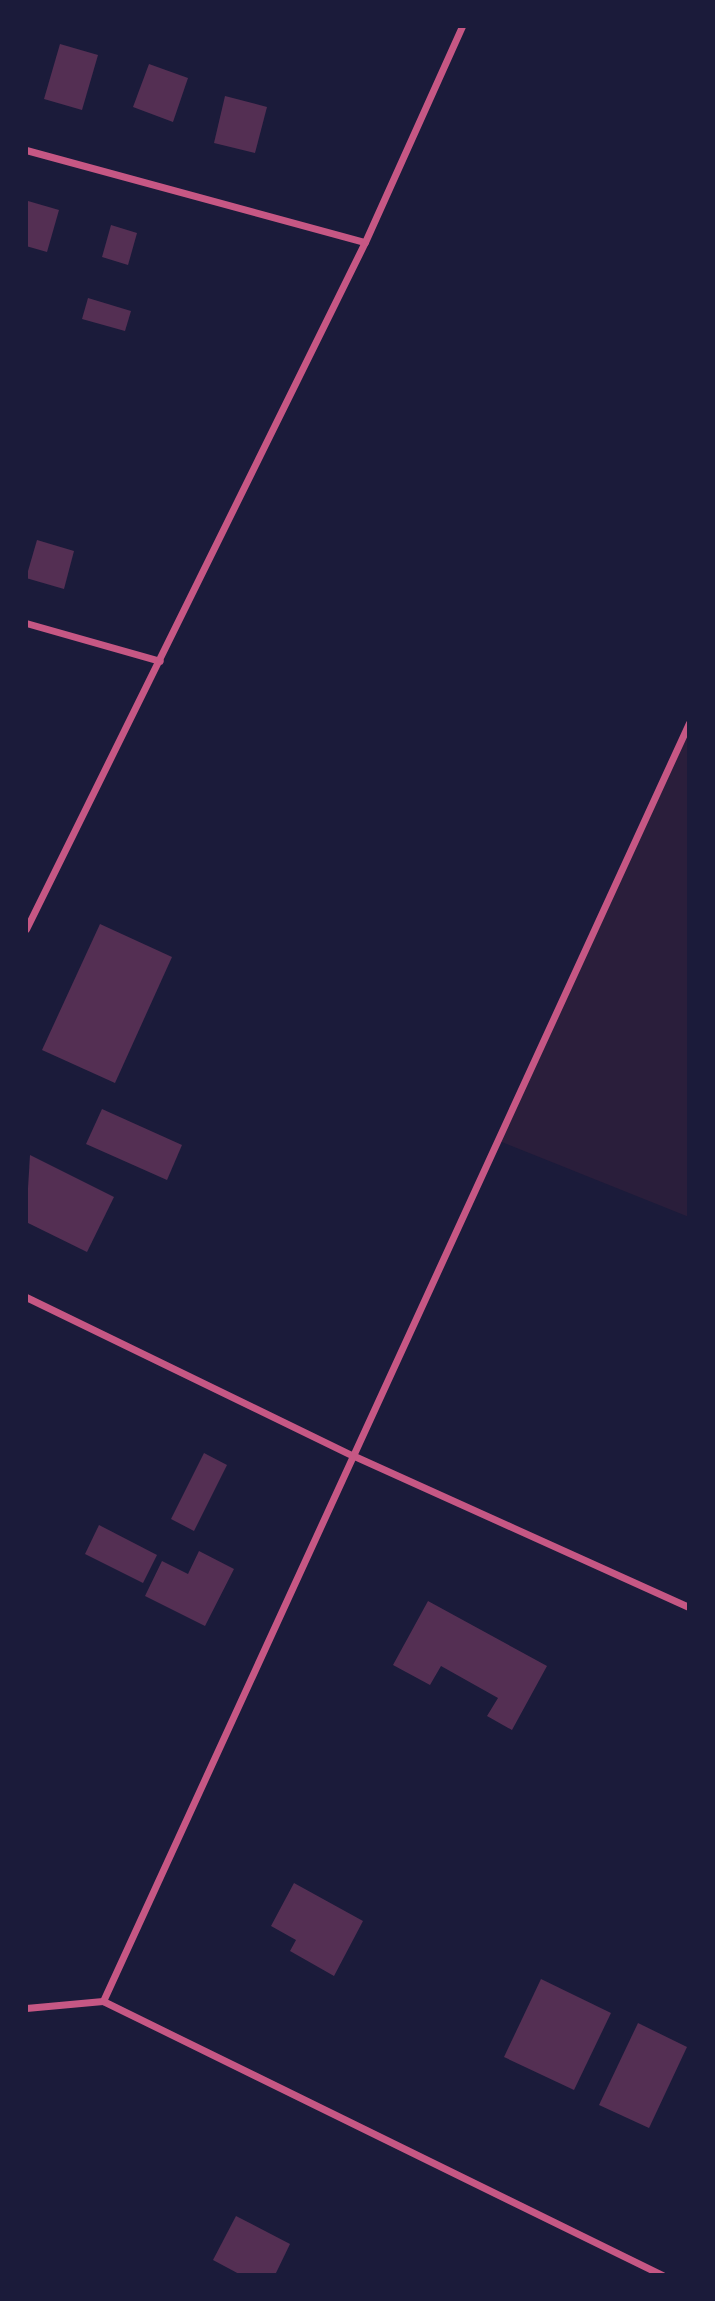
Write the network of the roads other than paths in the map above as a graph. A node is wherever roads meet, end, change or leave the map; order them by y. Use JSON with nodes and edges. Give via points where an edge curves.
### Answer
{"nodes":[{"id":1,"x":462,"y":26,"type":"edge"},
{"id":2,"x":26,"y":150,"type":"edge"},
{"id":3,"x":365,"y":242,"type":"junction"},
{"id":4,"x":26,"y":623,"type":"edge"},
{"id":5,"x":160,"y":661,"type":"junction"},
{"id":6,"x":689,"y":723,"type":"edge"},
{"id":7,"x":26,"y":929,"type":"edge"},
{"id":8,"x":26,"y":1297,"type":"edge"},
{"id":9,"x":352,"y":1455,"type":"junction"},
{"id":10,"x":689,"y":1606,"type":"edge"},
{"id":11,"x":103,"y":2001,"type":"junction"},
{"id":12,"x":26,"y":2008,"type":"edge"},
{"id":13,"x":662,"y":2275,"type":"edge"}],
"edges":[{"from":1,"to":3,"type":"street"},
{"from":2,"to":3,"type":"street"},
{"from":3,"to":5,"type":"street"},
{"from":4,"to":5,"type":"street"},
{"from":5,"to":7,"type":"street"},
{"from":6,"to":9,"type":"street"},
{"from":8,"to":9,"type":"street"},
{"from":9,"to":10,"type":"street"},
{"from":9,"to":11,"type":"street"},
{"from":11,"to":12,"type":"street"},
{"from":11,"to":13,"type":"street"}]}
